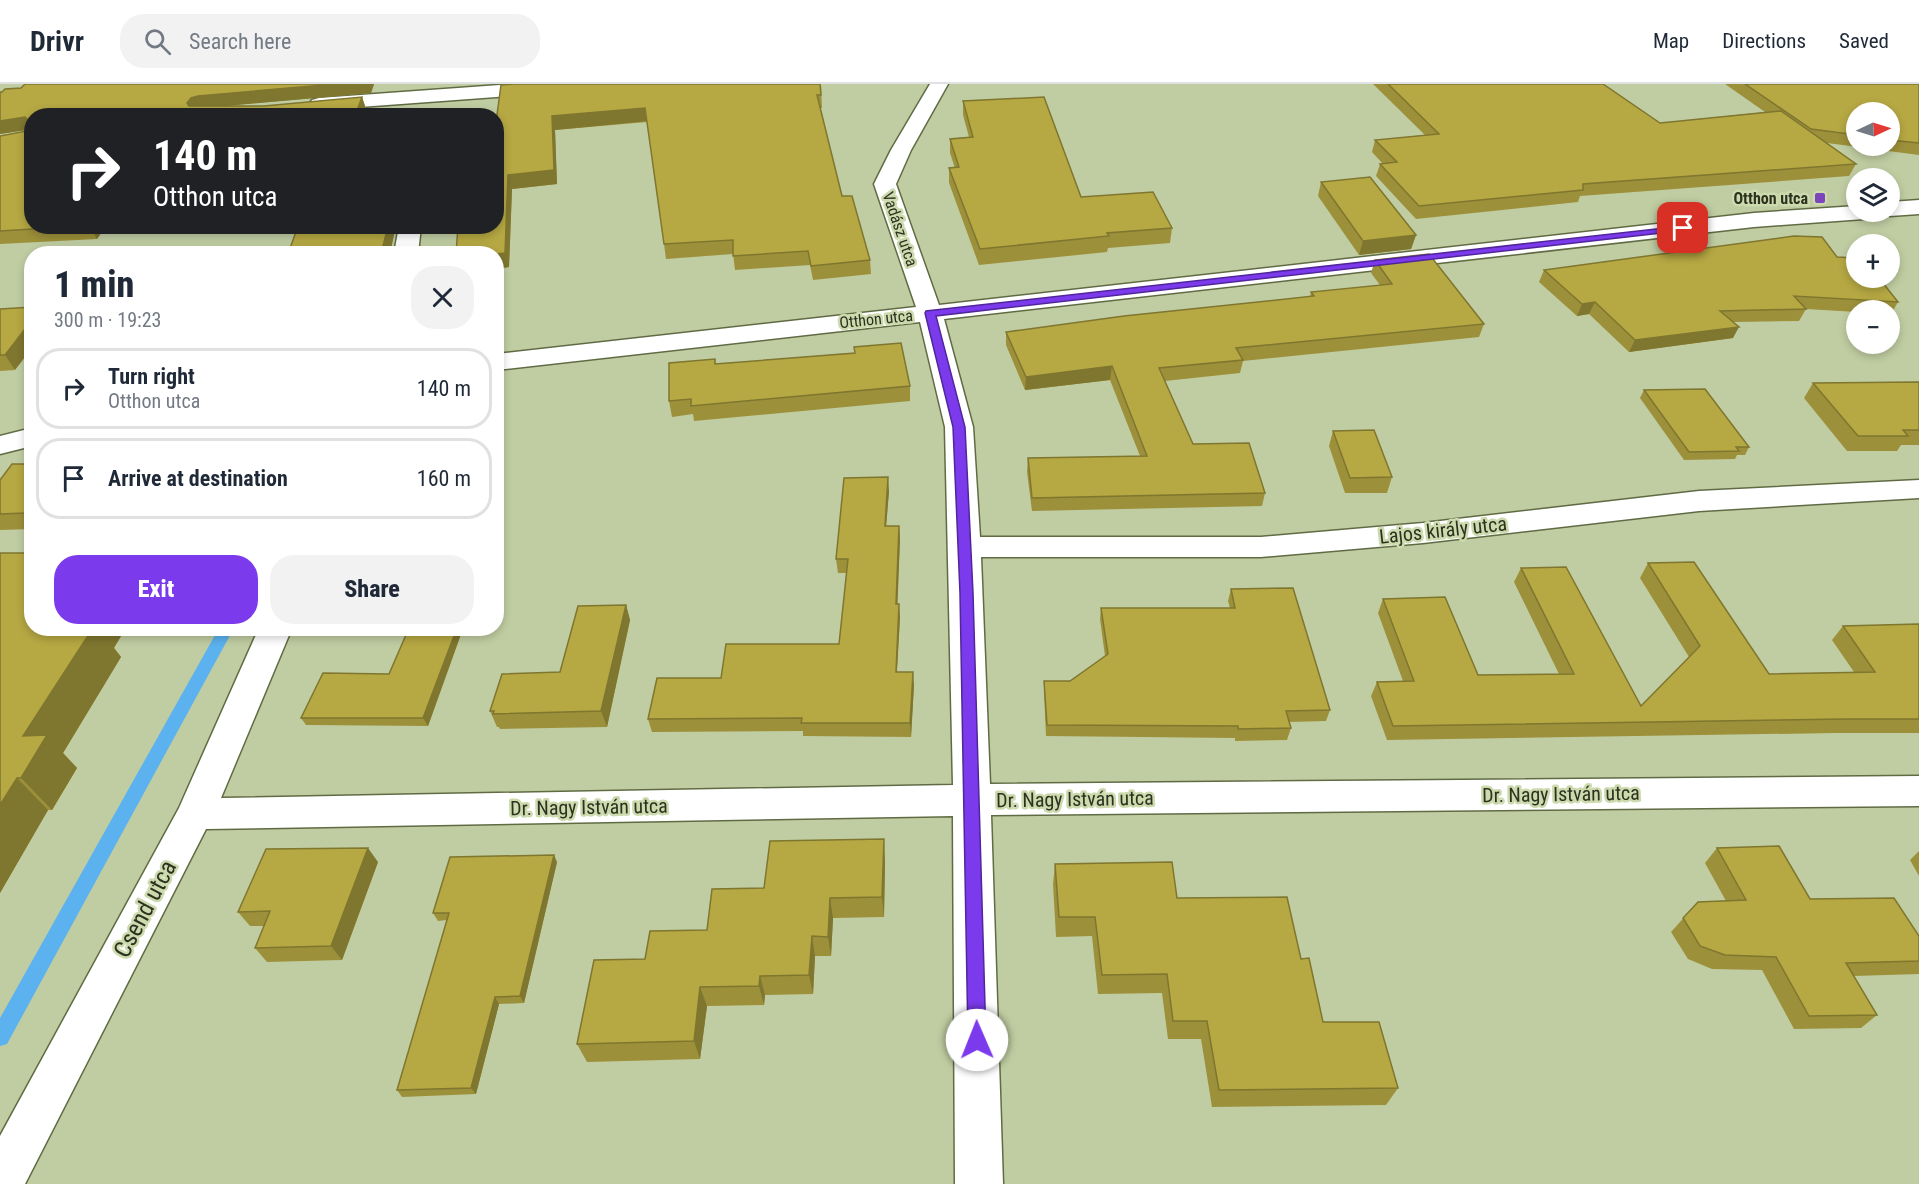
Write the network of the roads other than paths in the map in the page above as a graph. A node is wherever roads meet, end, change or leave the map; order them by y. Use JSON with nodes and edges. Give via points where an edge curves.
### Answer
{"nodes":[{"id":1,"x":591,"y":84,"type":"edge"},
{"id":2,"x":939,"y":84,"type":"edge"},
{"id":3,"x":304,"y":105,"type":"edge"},
{"id":4,"x":1919,"y":207,"type":"edge"},
{"id":5,"x":1900,"y":208,"type":"edge"},
{"id":6,"x":1846,"y":213,"type":"edge"},
{"id":7,"x":930,"y":313,"type":"junction"},
{"id":8,"x":504,"y":361,"type":"edge"},
{"id":9,"x":24,"y":439,"type":"edge"},
{"id":10,"x":0,"y":445,"type":"edge"},
{"id":11,"x":1919,"y":489,"type":"edge"},
{"id":12,"x":965,"y":547,"type":"junction"},
{"id":13,"x":273,"y":636,"type":"edge"},
{"id":14,"x":1919,"y":791,"type":"edge"},
{"id":15,"x":972,"y":800,"type":"junction"},
{"id":16,"x":195,"y":814,"type":"junction"},
{"id":17,"x":0,"y":1183,"type":"edge"},
{"id":18,"x":979,"y":1184,"type":"edge"}],
"edges":[{"from":1,"to":3,"type":"street"},
{"from":2,"to":7,"type":"street","name":"Vadász utca","via":[[885,184]]},
{"from":4,"to":5,"type":"street"},
{"from":6,"to":7,"type":"street","name":"Otthon utca","via":[[1754,220]]},
{"from":7,"to":8,"type":"street","name":"Otthon utca"},
{"from":7,"to":12,"type":"street","name":"Vadász utca","via":[[959,427]]},
{"from":9,"to":10,"type":"street"},
{"from":11,"to":12,"type":"street","name":"Lajos király utca","via":[[1699,501],[1260,547]]},
{"from":12,"to":15,"type":"street","name":"Vadász utca"},
{"from":13,"to":16,"type":"street","name":"Csend utca"},
{"from":14,"to":15,"type":"street","name":"Dr. Nagy István utca"},
{"from":15,"to":16,"type":"street","name":"Dr. Nagy István utca"},
{"from":15,"to":18,"type":"street","name":"Vadász utca"},
{"from":16,"to":17,"type":"street","name":"Csend utca"}]}
